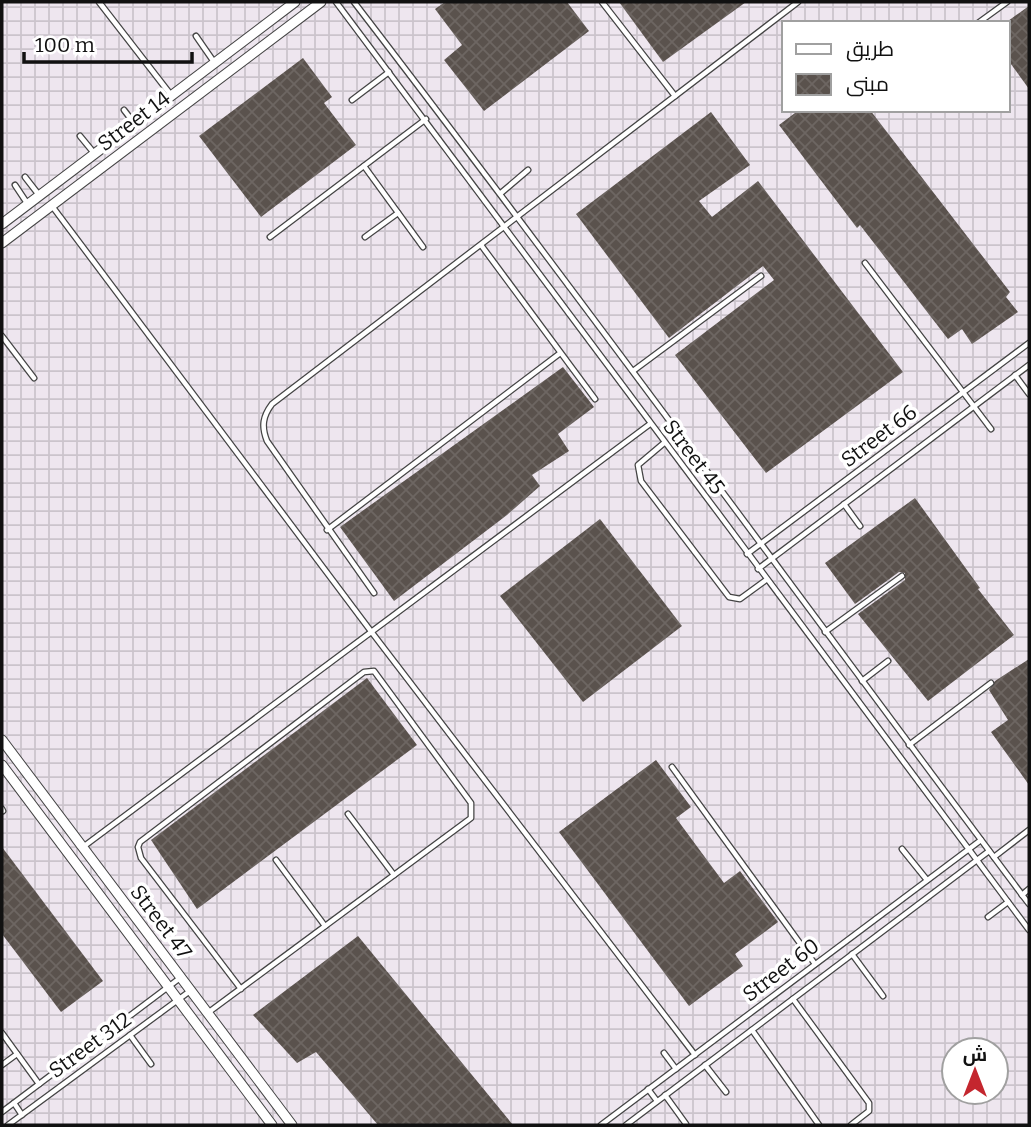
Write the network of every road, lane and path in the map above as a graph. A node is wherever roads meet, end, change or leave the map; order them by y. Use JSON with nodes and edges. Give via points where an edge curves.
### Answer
{"nodes":[{"id":1,"x":99,"y":2,"type":"edge"},
{"id":2,"x":295,"y":2,"type":"edge"},
{"id":3,"x":321,"y":2,"type":"edge"},
{"id":4,"x":336,"y":2,"type":"edge"},
{"id":5,"x":355,"y":2,"type":"edge"},
{"id":6,"x":602,"y":2,"type":"edge"},
{"id":7,"x":798,"y":2,"type":"edge"},
{"id":8,"x":1007,"y":2,"type":"edge"},
{"id":9,"x":981,"y":21,"type":"edge"},
{"id":10,"x":195,"y":36,"type":"dead end"},
{"id":11,"x":215,"y":63,"type":"junction"},
{"id":12,"x":389,"y":72,"type":"junction"},
{"id":13,"x":172,"y":95,"type":"junction"},
{"id":14,"x":675,"y":96,"type":"junction"},
{"id":15,"x":352,"y":100,"type":"dead end"},
{"id":16,"x":124,"y":110,"type":"dead end"},
{"id":17,"x":426,"y":119,"type":"junction"},
{"id":18,"x":135,"y":123,"type":"junction"},
{"id":19,"x":80,"y":136,"type":"dead end"},
{"id":20,"x":94,"y":154,"type":"junction"},
{"id":21,"x":364,"y":166,"type":"junction"},
{"id":22,"x":528,"y":170,"type":"dead end"},
{"id":23,"x":25,"y":177,"type":"dead end"},
{"id":24,"x":15,"y":185,"type":"dead end"},
{"id":25,"x":501,"y":193,"type":"junction"},
{"id":26,"x":33,"y":200,"type":"junction"},
{"id":27,"x":51,"y":206,"type":"junction"},
{"id":28,"x":398,"y":213,"type":"junction"},
{"id":29,"x":41,"y":214,"type":"junction"},
{"id":30,"x":519,"y":215,"type":"junction"},
{"id":31,"x":2,"y":224,"type":"edge"},
{"id":32,"x":506,"y":225,"type":"junction"},
{"id":33,"x":270,"y":237,"type":"dead end"},
{"id":34,"x":365,"y":237,"type":"dead end"},
{"id":35,"x":2,"y":243,"type":"edge"},
{"id":36,"x":480,"y":245,"type":"junction"},
{"id":37,"x":423,"y":247,"type":"dead end"},
{"id":38,"x":865,"y":263,"type":"dead end"},
{"id":39,"x":761,"y":276,"type":"dead end"},
{"id":40,"x":2,"y":336,"type":"edge"},
{"id":41,"x":1029,"y":344,"type":"edge"},
{"id":42,"x":559,"y":354,"type":"junction"},
{"id":43,"x":1028,"y":367,"type":"edge"},
{"id":44,"x":633,"y":371,"type":"junction"},
{"id":45,"x":1015,"y":375,"type":"junction"},
{"id":46,"x":34,"y":378,"type":"dead end"},
{"id":47,"x":964,"y":392,"type":"junction"},
{"id":48,"x":1029,"y":394,"type":"edge"},
{"id":49,"x":595,"y":398,"type":"dead end"},
{"id":50,"x":974,"y":406,"type":"junction"},
{"id":51,"x":650,"y":424,"type":"junction"},
{"id":52,"x":991,"y":429,"type":"dead end"},
{"id":53,"x":664,"y":443,"type":"junction"},
{"id":54,"x":845,"y":504,"type":"junction"},
{"id":55,"x":860,"y":526,"type":"dead end"},
{"id":56,"x":327,"y":530,"type":"junction"},
{"id":57,"x":760,"y":545,"type":"junction"},
{"id":58,"x":747,"y":554,"type":"junction"},
{"id":59,"x":771,"y":560,"type":"junction"},
{"id":60,"x":758,"y":569,"type":"junction"},
{"id":61,"x":902,"y":576,"type":"dead end"},
{"id":62,"x":766,"y":580,"type":"junction"},
{"id":63,"x":374,"y":593,"type":"dead end"},
{"id":64,"x":370,"y":630,"type":"junction"},
{"id":65,"x":825,"y":632,"type":"junction"},
{"id":66,"x":888,"y":661,"type":"dead end"},
{"id":67,"x":862,"y":681,"type":"junction"},
{"id":68,"x":991,"y":683,"type":"dead end"},
{"id":69,"x":2,"y":740,"type":"edge"},
{"id":70,"x":909,"y":745,"type":"junction"},
{"id":71,"x":2,"y":765,"type":"edge"},
{"id":72,"x":672,"y":767,"type":"dead end"},
{"id":73,"x":348,"y":814,"type":"dead end"},
{"id":74,"x":1029,"y":830,"type":"edge"},
{"id":75,"x":981,"y":840,"type":"junction"},
{"id":76,"x":82,"y":847,"type":"junction"},
{"id":77,"x":902,"y":849,"type":"dead end"},
{"id":78,"x":969,"y":849,"type":"junction"},
{"id":79,"x":989,"y":851,"type":"junction"},
{"id":80,"x":994,"y":857,"type":"junction"},
{"id":81,"x":276,"y":860,"type":"dead end"},
{"id":82,"x":977,"y":860,"type":"junction"},
{"id":83,"x":394,"y":876,"type":"junction"},
{"id":84,"x":927,"y":880,"type":"junction"},
{"id":85,"x":1029,"y":889,"type":"edge"},
{"id":86,"x":1022,"y":895,"type":"junction"},
{"id":87,"x":1008,"y":902,"type":"junction"},
{"id":88,"x":1029,"y":904,"type":"edge"},
{"id":89,"x":988,"y":917,"type":"dead end"},
{"id":90,"x":325,"y":926,"type":"junction"},
{"id":91,"x":1029,"y":930,"type":"edge"},
{"id":92,"x":852,"y":954,"type":"junction"},
{"id":93,"x":816,"y":964,"type":"junction"},
{"id":94,"x":181,"y":978,"type":"junction"},
{"id":95,"x":168,"y":987,"type":"junction"},
{"id":96,"x":241,"y":989,"type":"junction"},
{"id":97,"x":191,"y":991,"type":"junction"},
{"id":98,"x":883,"y":996,"type":"dead end"},
{"id":99,"x":793,"y":999,"type":"junction"},
{"id":100,"x":178,"y":1000,"type":"junction"},
{"id":101,"x":208,"y":1013,"type":"junction"},
{"id":102,"x":752,"y":1030,"type":"junction"},
{"id":103,"x":2,"y":1033,"type":"edge"},
{"id":104,"x":130,"y":1035,"type":"junction"},
{"id":105,"x":664,"y":1053,"type":"dead end"},
{"id":106,"x":17,"y":1054,"type":"junction"},
{"id":107,"x":695,"y":1055,"type":"junction"},
{"id":108,"x":151,"y":1064,"type":"dead end"},
{"id":109,"x":2,"y":1065,"type":"edge"},
{"id":110,"x":705,"y":1065,"type":"junction"},
{"id":111,"x":676,"y":1069,"type":"junction"},
{"id":112,"x":39,"y":1084,"type":"junction"},
{"id":113,"x":648,"y":1089,"type":"junction"},
{"id":114,"x":726,"y":1092,"type":"dead end"},
{"id":115,"x":665,"y":1096,"type":"junction"},
{"id":116,"x":657,"y":1101,"type":"junction"},
{"id":117,"x":14,"y":1103,"type":"junction"},
{"id":118,"x":2,"y":1112,"type":"edge"},
{"id":119,"x":22,"y":1115,"type":"junction"},
{"id":120,"x":686,"y":1124,"type":"edge"},
{"id":121,"x":8,"y":1125,"type":"edge"},
{"id":122,"x":272,"y":1125,"type":"edge"},
{"id":123,"x":292,"y":1125,"type":"edge"},
{"id":124,"x":601,"y":1125,"type":"edge"},
{"id":125,"x":626,"y":1125,"type":"edge"},
{"id":126,"x":819,"y":1125,"type":"edge"},
{"id":127,"x":851,"y":1125,"type":"edge"}],
"edges":[{"from":1,"to":13,"type":"lane"},
{"from":2,"to":11,"type":"street","name":"Street 14"},
{"from":3,"to":27,"type":"street","name":"Street 14"},
{"from":4,"to":12,"type":"lane","name":"Street 45"},
{"from":5,"to":25,"type":"lane","name":"Street 45"},
{"from":6,"to":14,"type":"lane"},
{"from":7,"to":14,"type":"lane"},
{"from":8,"to":9,"type":"lane"},
{"from":10,"to":11,"type":"lane"},
{"from":11,"to":13,"type":"street","name":"Street 14"},
{"from":12,"to":15,"type":"lane"},
{"from":12,"to":17,"type":"lane","name":"Street 45"},
{"from":13,"to":18,"type":"street","name":"Street 14"},
{"from":14,"to":30,"type":"lane"},
{"from":16,"to":18,"type":"lane"},
{"from":17,"to":21,"type":"lane"},
{"from":17,"to":32,"type":"lane","name":"Street 45"},
{"from":18,"to":20,"type":"street","name":"Street 14"},
{"from":19,"to":20,"type":"lane"},
{"from":20,"to":26,"type":"street","name":"Street 14"},
{"from":21,"to":28,"type":"lane"},
{"from":21,"to":33,"type":"lane"},
{"from":22,"to":25,"type":"lane"},
{"from":23,"to":26,"type":"lane"},
{"from":24,"to":26,"type":"lane"},
{"from":25,"to":30,"type":"lane","name":"Street 45"},
{"from":26,"to":29,"type":"lane"},
{"from":26,"to":31,"type":"street","name":"Street 14"},
{"from":27,"to":29,"type":"street","name":"Street 14"},
{"from":27,"to":64,"type":"lane"},
{"from":28,"to":34,"type":"lane"},
{"from":28,"to":37,"type":"lane"},
{"from":29,"to":35,"type":"street","name":"Street 14"},
{"from":30,"to":32,"type":"lane"},
{"from":30,"to":44,"type":"lane","name":"Street 45"},
{"from":32,"to":36,"type":"lane"},
{"from":32,"to":51,"type":"lane","name":"Street 45"},
{"from":36,"to":42,"type":"lane"},
{"from":36,"to":56,"type":"lane","via":[[266,411],[267,441]]},
{"from":38,"to":47,"type":"lane"},
{"from":39,"to":44,"type":"lane"},
{"from":40,"to":46,"type":"lane"},
{"from":41,"to":47,"type":"lane","name":"Street 66"},
{"from":42,"to":49,"type":"lane"},
{"from":42,"to":56,"type":"lane"},
{"from":43,"to":45,"type":"lane","name":"Street 66"},
{"from":44,"to":57,"type":"lane","name":"Street 45"},
{"from":45,"to":48,"type":"lane"},
{"from":45,"to":50,"type":"lane","name":"Street 66"},
{"from":47,"to":50,"type":"lane"},
{"from":47,"to":57,"type":"lane","name":"Street 66"},
{"from":50,"to":52,"type":"lane"},
{"from":50,"to":54,"type":"lane","name":"Street 66"},
{"from":51,"to":53,"type":"lane","name":"Street 45"},
{"from":51,"to":64,"type":"lane"},
{"from":53,"to":58,"type":"lane","name":"Street 45"},
{"from":53,"to":62,"type":"lane","via":[[637,469],[664,512],[729,597],[740,599]]},
{"from":54,"to":55,"type":"lane"},
{"from":54,"to":59,"type":"lane","name":"Street 66"},
{"from":56,"to":63,"type":"lane"},
{"from":57,"to":58,"type":"lane","name":"Street 66"},
{"from":57,"to":59,"type":"lane","name":"Street 45"},
{"from":58,"to":60,"type":"lane","name":"Street 45"},
{"from":59,"to":60,"type":"lane","name":"Street 66"},
{"from":59,"to":65,"type":"lane","name":"Street 45"},
{"from":60,"to":62,"type":"lane","name":"Street 45"},
{"from":61,"to":65,"type":"lane"},
{"from":62,"to":78,"type":"lane","name":"Street 45"},
{"from":64,"to":76,"type":"lane"},
{"from":64,"to":107,"type":"lane"},
{"from":65,"to":67,"type":"lane","name":"Street 45"},
{"from":66,"to":67,"type":"lane"},
{"from":67,"to":70,"type":"lane","name":"Street 45"},
{"from":68,"to":70,"type":"lane"},
{"from":69,"to":76,"type":"street","name":"Street 47"},
{"from":70,"to":75,"type":"lane","name":"Street 45"},
{"from":71,"to":95,"type":"street","name":"Street 47"},
{"from":72,"to":93,"type":"lane"},
{"from":73,"to":83,"type":"lane"},
{"from":74,"to":80,"type":"lane"},
{"from":75,"to":78,"type":"lane","name":"Street 60"},
{"from":75,"to":79,"type":"lane","name":"Street 45"},
{"from":76,"to":94,"type":"street","name":"Street 47"},
{"from":77,"to":84,"type":"lane"},
{"from":78,"to":82,"type":"lane","name":"Street 45"},
{"from":78,"to":84,"type":"lane","name":"Street 60"},
{"from":79,"to":80,"type":"lane","name":"Street 45"},
{"from":79,"to":82,"type":"lane","name":"Street 60"},
{"from":80,"to":86,"type":"lane","name":"Street 45"},
{"from":81,"to":90,"type":"lane"},
{"from":82,"to":87,"type":"lane","name":"Street 45"},
{"from":82,"to":92,"type":"lane","name":"Street 60"},
{"from":83,"to":90,"type":"lane"},
{"from":83,"to":96,"type":"lane","via":[[471,818],[473,809],[379,674],[369,671],[140,842],[141,858]]},
{"from":84,"to":93,"type":"lane","name":"Street 60"},
{"from":85,"to":86,"type":"lane"},
{"from":86,"to":88,"type":"lane","name":"Street 45"},
{"from":87,"to":89,"type":"lane"},
{"from":87,"to":91,"type":"lane","name":"Street 45"},
{"from":90,"to":96,"type":"lane"},
{"from":92,"to":98,"type":"lane"},
{"from":92,"to":99,"type":"lane","name":"Street 60"},
{"from":93,"to":107,"type":"lane","name":"Street 60"},
{"from":94,"to":95,"type":"lane","name":"Street 312"},
{"from":94,"to":97,"type":"street","name":"Street 47"},
{"from":95,"to":100,"type":"street","name":"Street 47"},
{"from":95,"to":112,"type":"lane","name":"Street 312"},
{"from":96,"to":101,"type":"lane"},
{"from":97,"to":100,"type":"lane","name":"Street 312"},
{"from":97,"to":101,"type":"street","name":"Street 47"},
{"from":99,"to":102,"type":"lane","name":"Street 60"},
{"from":99,"to":127,"type":"lane","via":[[869,1103],[869,1111]]},
{"from":100,"to":104,"type":"lane","name":"Street 312"},
{"from":100,"to":122,"type":"street","name":"Street 47"},
{"from":101,"to":123,"type":"street","name":"Street 47"},
{"from":102,"to":110,"type":"lane","name":"Street 60"},
{"from":102,"to":126,"type":"lane"},
{"from":103,"to":106,"type":"lane"},
{"from":104,"to":108,"type":"lane"},
{"from":104,"to":119,"type":"lane","name":"Street 312"},
{"from":105,"to":111,"type":"lane"},
{"from":106,"to":109,"type":"lane"},
{"from":106,"to":112,"type":"lane"},
{"from":107,"to":111,"type":"lane","name":"Street 60"},
{"from":110,"to":114,"type":"lane"},
{"from":110,"to":115,"type":"lane","name":"Street 60"},
{"from":111,"to":113,"type":"lane","name":"Street 60"},
{"from":112,"to":117,"type":"lane","name":"Street 312"},
{"from":113,"to":116,"type":"lane"},
{"from":113,"to":124,"type":"lane","name":"Street 60"},
{"from":115,"to":116,"type":"lane","name":"Street 60"},
{"from":115,"to":120,"type":"lane"},
{"from":116,"to":125,"type":"lane","name":"Street 60"},
{"from":117,"to":118,"type":"lane","name":"Street 312"},
{"from":117,"to":119,"type":"lane"},
{"from":119,"to":121,"type":"lane","name":"Street 312"}]}
